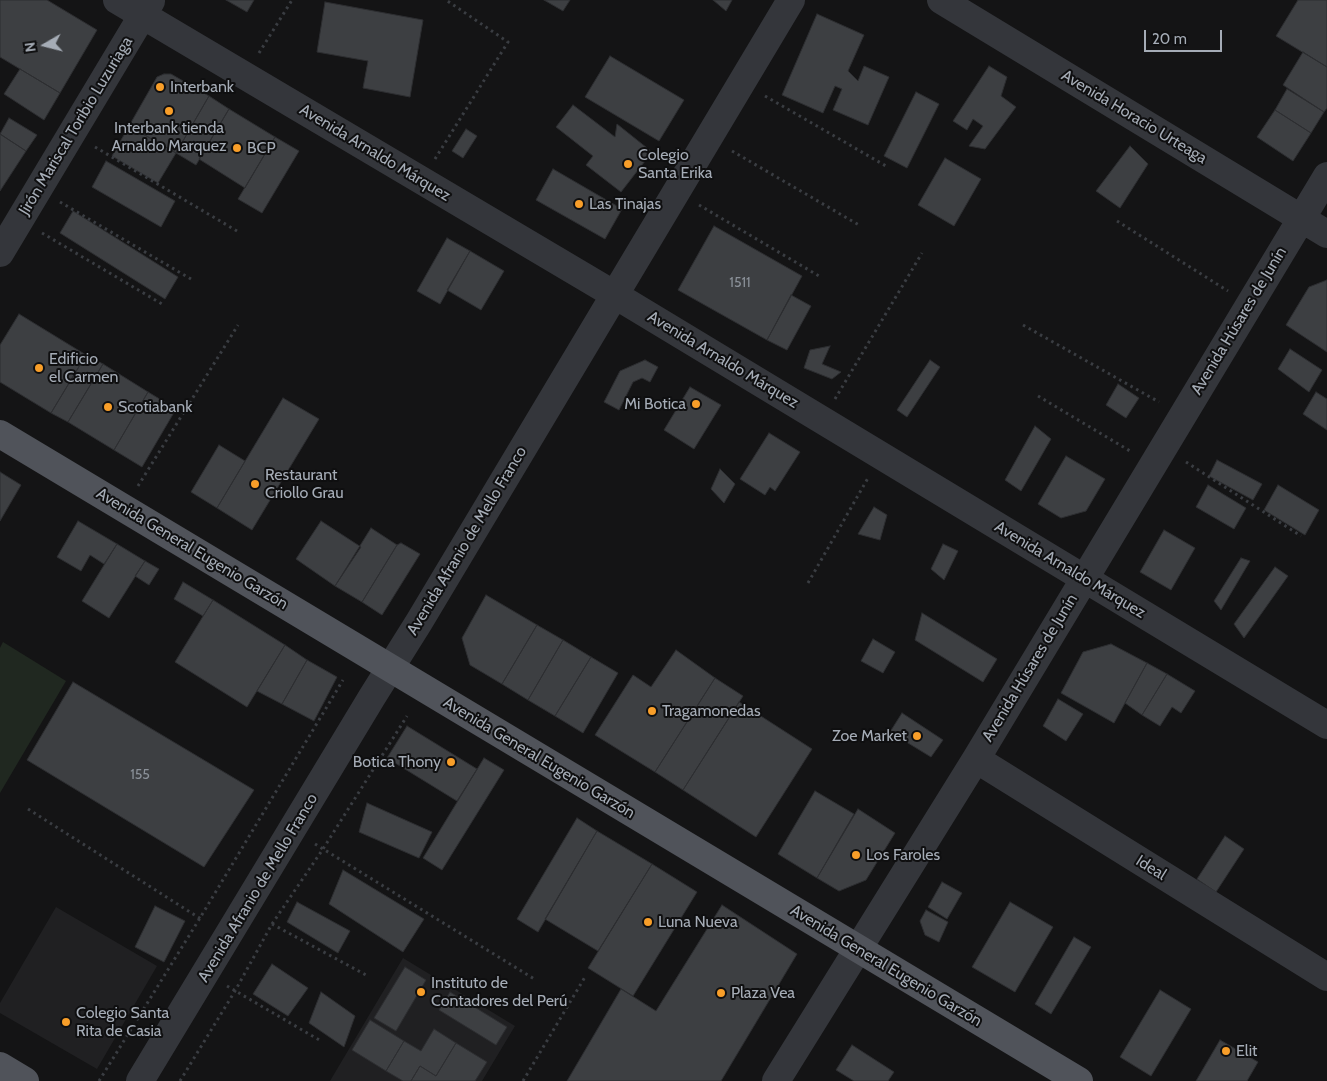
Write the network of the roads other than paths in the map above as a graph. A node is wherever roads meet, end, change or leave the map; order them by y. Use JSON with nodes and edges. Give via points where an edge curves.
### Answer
{"nodes":[{"id":1,"x":116,"y":0,"type":"edge"},
{"id":2,"x":791,"y":0,"type":"edge"},
{"id":3,"x":941,"y":0,"type":"edge"},
{"id":4,"x":147,"y":8,"type":"edge"},
{"id":5,"x":1327,"y":176,"type":"edge"},
{"id":6,"x":1300,"y":218,"type":"junction"},
{"id":7,"x":1327,"y":234,"type":"edge"},
{"id":8,"x":0,"y":253,"type":"edge"},
{"id":9,"x":615,"y":295,"type":"junction"},
{"id":10,"x":0,"y":434,"type":"edge"},
{"id":11,"x":1085,"y":579,"type":"junction"},
{"id":12,"x":390,"y":668,"type":"junction"},
{"id":13,"x":1327,"y":725,"type":"edge"},
{"id":14,"x":976,"y":759,"type":"junction"},
{"id":15,"x":858,"y":949,"type":"junction"},
{"id":16,"x":1327,"y":977,"type":"edge"},
{"id":17,"x":0,"y":1066,"type":"edge"},
{"id":18,"x":25,"y":1081,"type":"edge"},
{"id":19,"x":140,"y":1081,"type":"edge"},
{"id":20,"x":776,"y":1081,"type":"edge"},
{"id":21,"x":1079,"y":1081,"type":"edge"}],
"edges":[{"from":1,"to":4,"type":"street","name":"Avenida Arnaldo Márquez"},
{"from":2,"to":9,"type":"street","name":"Avenida Afranio de Mello Franco"},
{"from":3,"to":6,"type":"street","name":"Avenida Horacio Urteaga"},
{"from":4,"to":8,"type":"street","name":"Jirón Mariscal Toribio Luzuriaga"},
{"from":4,"to":9,"type":"street","name":"Avenida Arnaldo Márquez","via":[[245,76]]},
{"from":5,"to":6,"type":"street","name":"Avenida Húsares de Junín"},
{"from":6,"to":7,"type":"street","name":"Avenida Horacio Urteaga"},
{"from":6,"to":11,"type":"street","name":"Avenida Húsares de Junín"},
{"from":9,"to":11,"type":"street","name":"Avenida Arnaldo Márquez"},
{"from":9,"to":12,"type":"street","name":"Avenida Afranio de Mello Franco"},
{"from":10,"to":12,"type":"main road","name":"Avenida General Eugenio Garzón"},
{"from":11,"to":13,"type":"street","name":"Avenida Arnaldo Márquez"},
{"from":11,"to":14,"type":"street","name":"Avenida Húsares de Junín"},
{"from":12,"to":15,"type":"main road","name":"Avenida General Eugenio Garzón"},
{"from":12,"to":19,"type":"street","name":"Avenida Afranio de Mello Franco"},
{"from":14,"to":15,"type":"street","name":"Avenida Húsares de Junín"},
{"from":14,"to":16,"type":"street","name":"Ideal"},
{"from":15,"to":20,"type":"street","name":"Avenida Húsares de Junín"},
{"from":15,"to":21,"type":"main road","name":"Avenida General Eugenio Garzón"},
{"from":17,"to":18,"type":"main road"}]}
